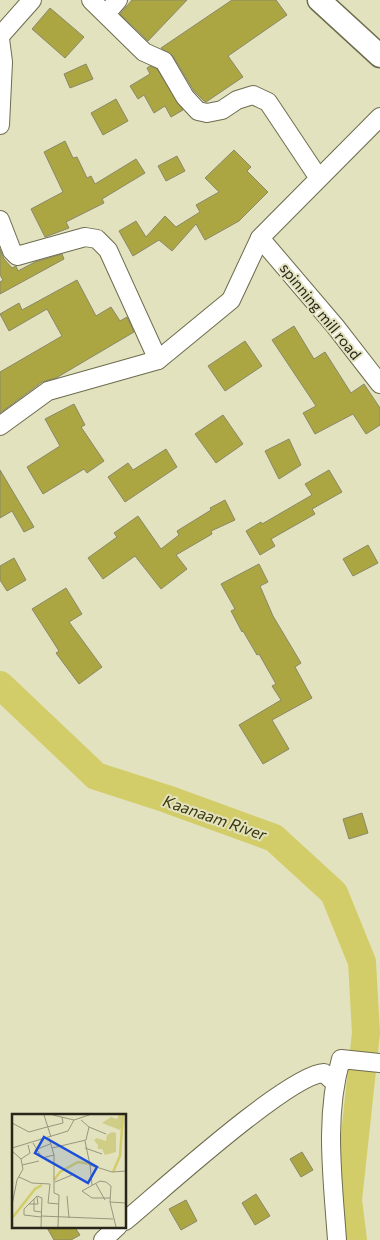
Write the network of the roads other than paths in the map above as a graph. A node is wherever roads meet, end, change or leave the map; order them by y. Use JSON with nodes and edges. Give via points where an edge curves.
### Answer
{"nodes":[{"id":1,"x":32,"y":0,"type":"edge"},
{"id":2,"x":91,"y":0,"type":"edge"},
{"id":3,"x":118,"y":0,"type":"edge"},
{"id":4,"x":318,"y":0,"type":"edge"},
{"id":5,"x":106,"y":14,"type":"junction"},
{"id":6,"x":0,"y":37,"type":"edge"},
{"id":7,"x":380,"y":56,"type":"edge"},
{"id":8,"x":380,"y":117,"type":"edge"},
{"id":9,"x":0,"y":125,"type":"edge"},
{"id":10,"x":318,"y":177,"type":"junction"},
{"id":11,"x":0,"y":220,"type":"edge"},
{"id":12,"x":260,"y":238,"type":"junction"},
{"id":13,"x":158,"y":360,"type":"junction"},
{"id":14,"x":380,"y":384,"type":"edge"},
{"id":15,"x":0,"y":426,"type":"edge"},
{"id":16,"x":380,"y":1063,"type":"edge"},
{"id":17,"x":334,"y":1082,"type":"junction"},
{"id":18,"x":126,"y":1219,"type":"edge"},
{"id":19,"x":116,"y":1228,"type":"edge"},
{"id":20,"x":103,"y":1240,"type":"edge"},
{"id":21,"x":337,"y":1240,"type":"edge"}],
"edges":[{"from":1,"to":6,"type":"street"},
{"from":2,"to":5,"type":"street"},
{"from":3,"to":5,"type":"street"},
{"from":4,"to":7,"type":"street"},
{"from":5,"to":10,"type":"street","via":[[144,52],[164,61],[185,97],[198,111],[222,110],[253,95],[268,102]]},
{"from":6,"to":9,"type":"street","via":[[3,62]]},
{"from":8,"to":10,"type":"street"},
{"from":10,"to":12,"type":"street"},
{"from":11,"to":13,"type":"street","via":[[17,256],[85,237],[97,238],[108,250]]},
{"from":12,"to":13,"type":"street","via":[[231,300]]},
{"from":12,"to":14,"type":"street","name":"spinning mill road"},
{"from":13,"to":15,"type":"street","via":[[48,391]]},
{"from":16,"to":17,"type":"street","via":[[341,1059]]},
{"from":17,"to":18,"type":"street","via":[[324,1073],[317,1073],[298,1083],[261,1108]]},
{"from":17,"to":21,"type":"street","via":[[331,1155]]},
{"from":19,"to":20,"type":"street"}]}
